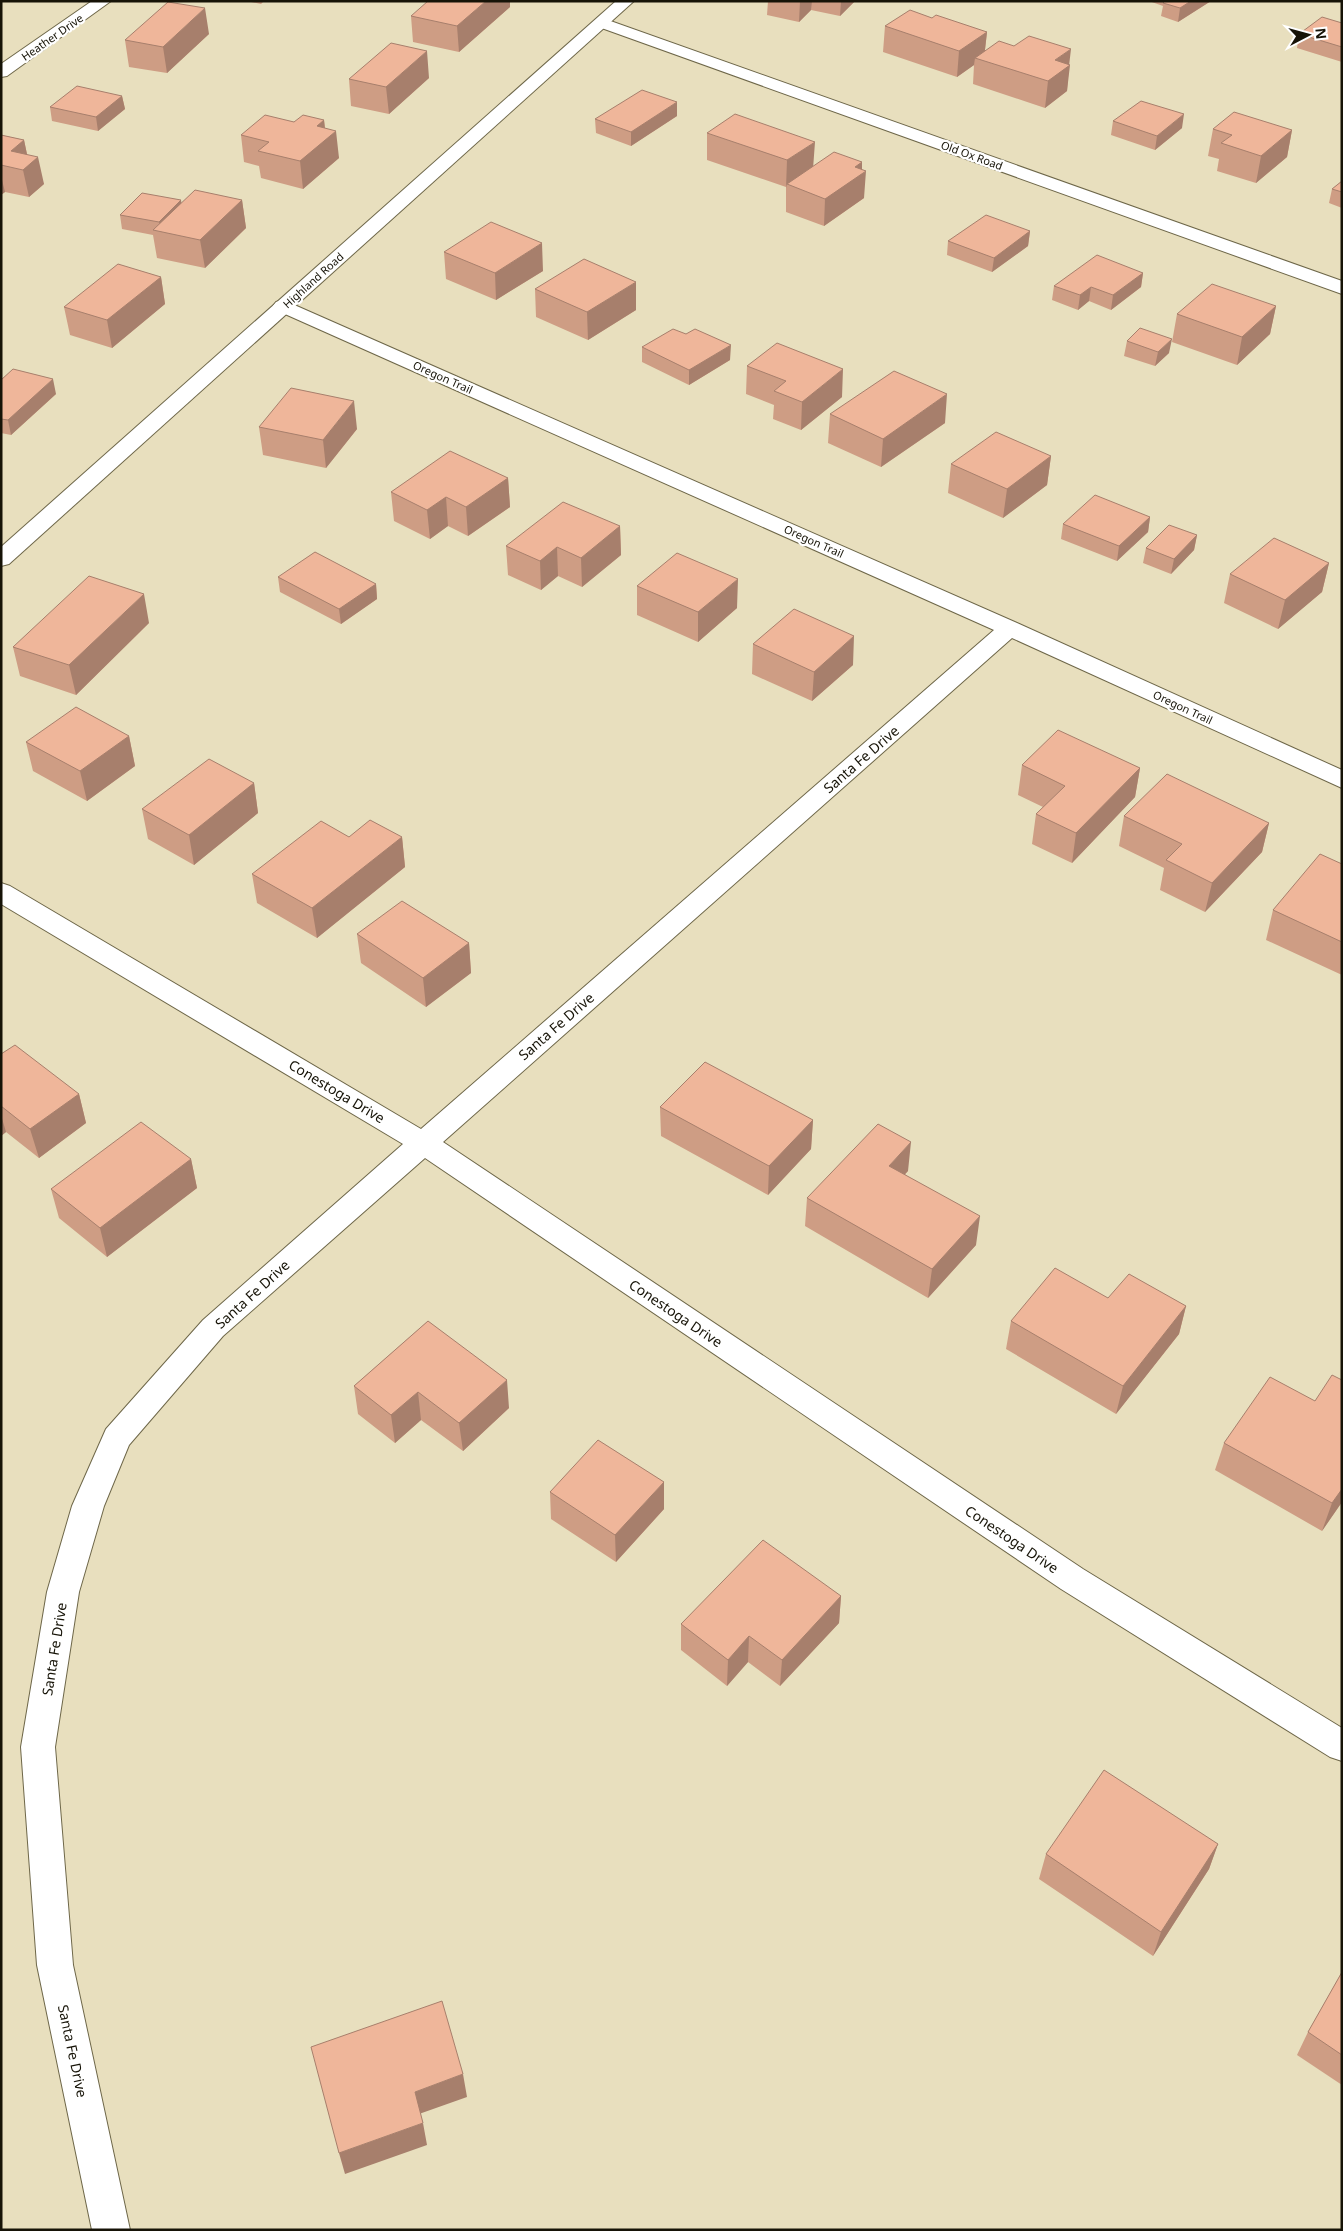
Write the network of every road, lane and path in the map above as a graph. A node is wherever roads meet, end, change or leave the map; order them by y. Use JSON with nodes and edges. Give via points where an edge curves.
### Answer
{"nodes":[{"id":1,"x":103,"y":1,"type":"edge"},
{"id":2,"x":626,"y":1,"type":"edge"},
{"id":3,"x":602,"y":23,"type":"junction"},
{"id":4,"x":1,"y":72,"type":"edge"},
{"id":5,"x":1342,"y":288,"type":"edge"},
{"id":6,"x":284,"y":306,"type":"junction"},
{"id":7,"x":1,"y":559,"type":"edge"},
{"id":8,"x":1009,"y":628,"type":"junction"},
{"id":9,"x":1342,"y":780,"type":"edge"},
{"id":10,"x":1,"y":892,"type":"edge"},
{"id":11,"x":423,"y":1143,"type":"junction"},
{"id":12,"x":1342,"y":1746,"type":"edge"},
{"id":13,"x":111,"y":2230,"type":"edge"}],
"edges":[{"from":1,"to":4,"type":"street","name":"Heather Drive"},
{"from":2,"to":3,"type":"street","name":"Highland Road"},
{"from":3,"to":5,"type":"street","name":"Old Ox Road"},
{"from":3,"to":6,"type":"street","name":"Highland Road"},
{"from":6,"to":7,"type":"street","name":"Highland Road"},
{"from":6,"to":8,"type":"street","name":"Oregon Trail"},
{"from":8,"to":9,"type":"street","name":"Oregon Trail"},
{"from":8,"to":11,"type":"street","name":"Santa Fe Drive"},
{"from":10,"to":11,"type":"street","name":"Conestoga Drive"},
{"from":11,"to":12,"type":"street","name":"Conestoga Drive","via":[[1072,1579]]},
{"from":11,"to":13,"type":"street","name":"Santa Fe Drive","via":[[213,1328],[116,1438],[88,1506],[63,1592],[38,1747],[49,1898],[55,1965]]}]}
